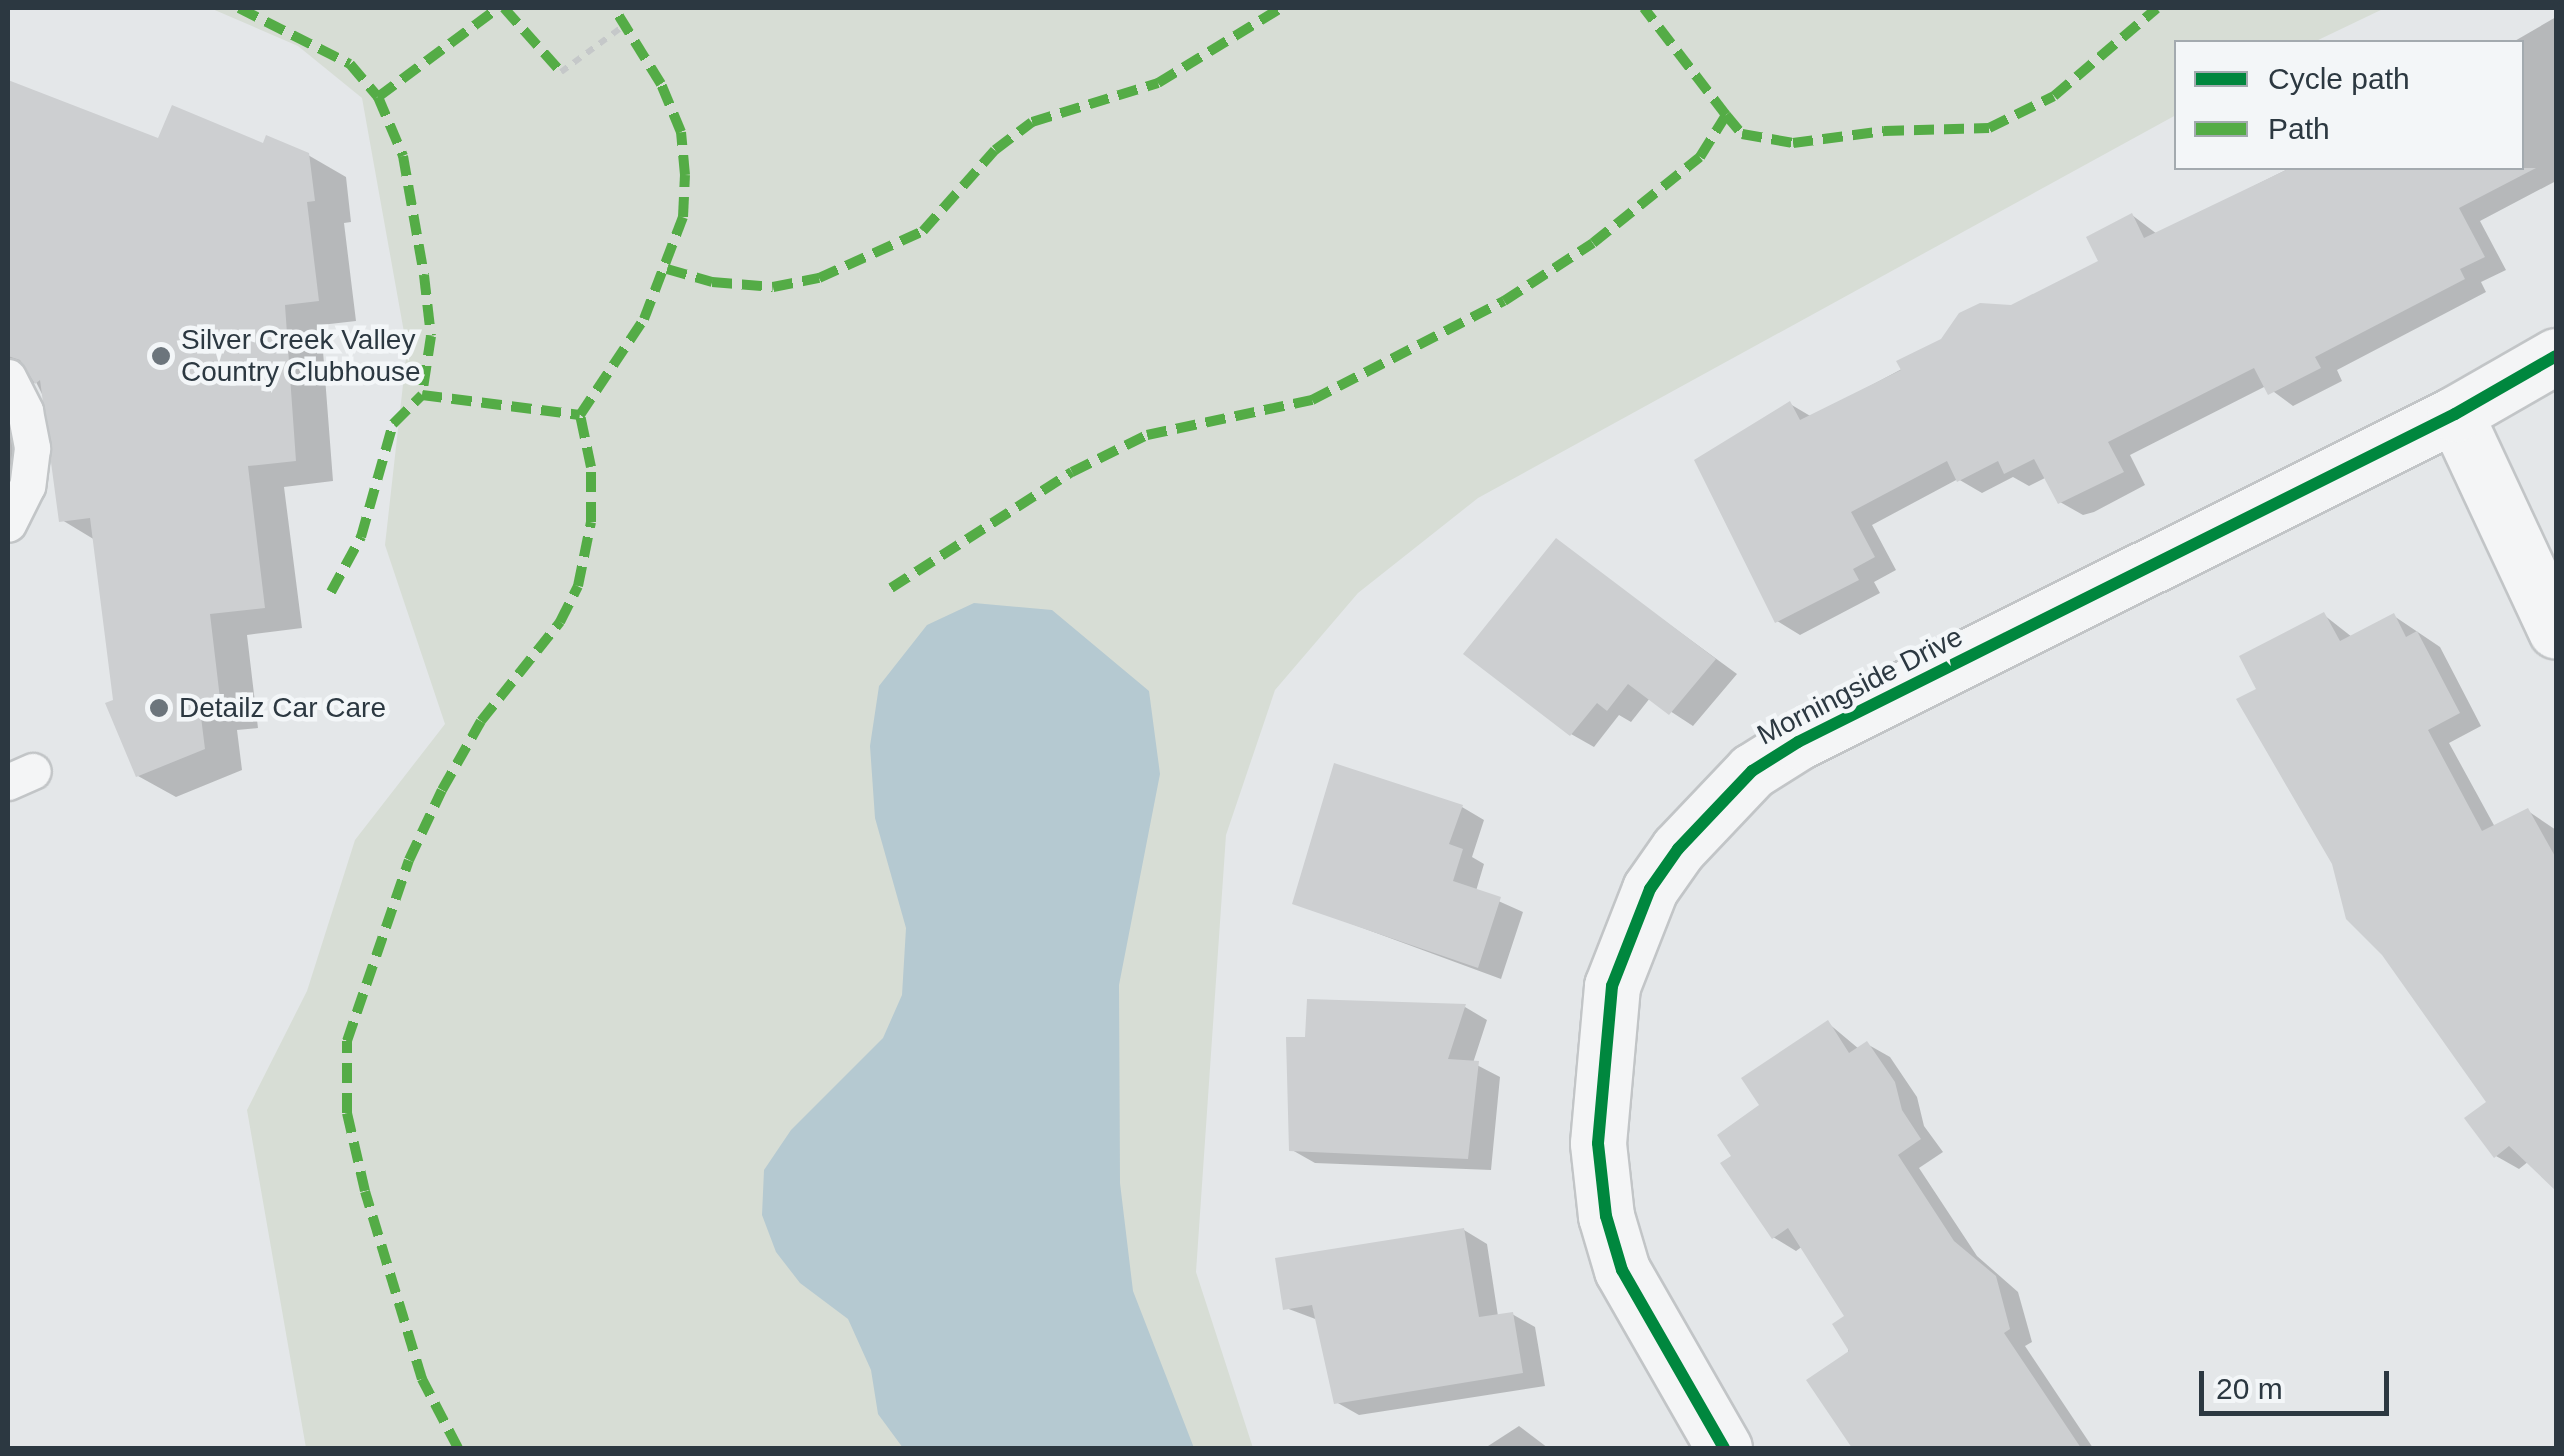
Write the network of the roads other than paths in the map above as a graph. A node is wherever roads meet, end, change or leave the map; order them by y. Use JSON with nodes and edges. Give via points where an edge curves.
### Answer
{"nodes":[{"id":1,"x":2556,"y":356,"type":"edge"},
{"id":2,"x":8,"y":377,"type":"edge"},
{"id":3,"x":2455,"y":414,"type":"junction"},
{"id":4,"x":8,"y":524,"type":"edge"},
{"id":5,"x":2556,"y":631,"type":"edge"},
{"id":6,"x":1724,"y":1448,"type":"edge"}],
"edges":[{"from":1,"to":3,"type":"street","name":"Morningside Drive"},
{"from":2,"to":4,"type":"lane","via":[[25,410],[32,448],[27,486]]},
{"from":3,"to":5,"type":"street"},
{"from":3,"to":6,"type":"street","name":"Morningside Drive","via":[[1798,742],[1711,808],[1662,870],[1623,955],[1604,1031],[1598,1143],[1604,1202],[1634,1297]]}]}
